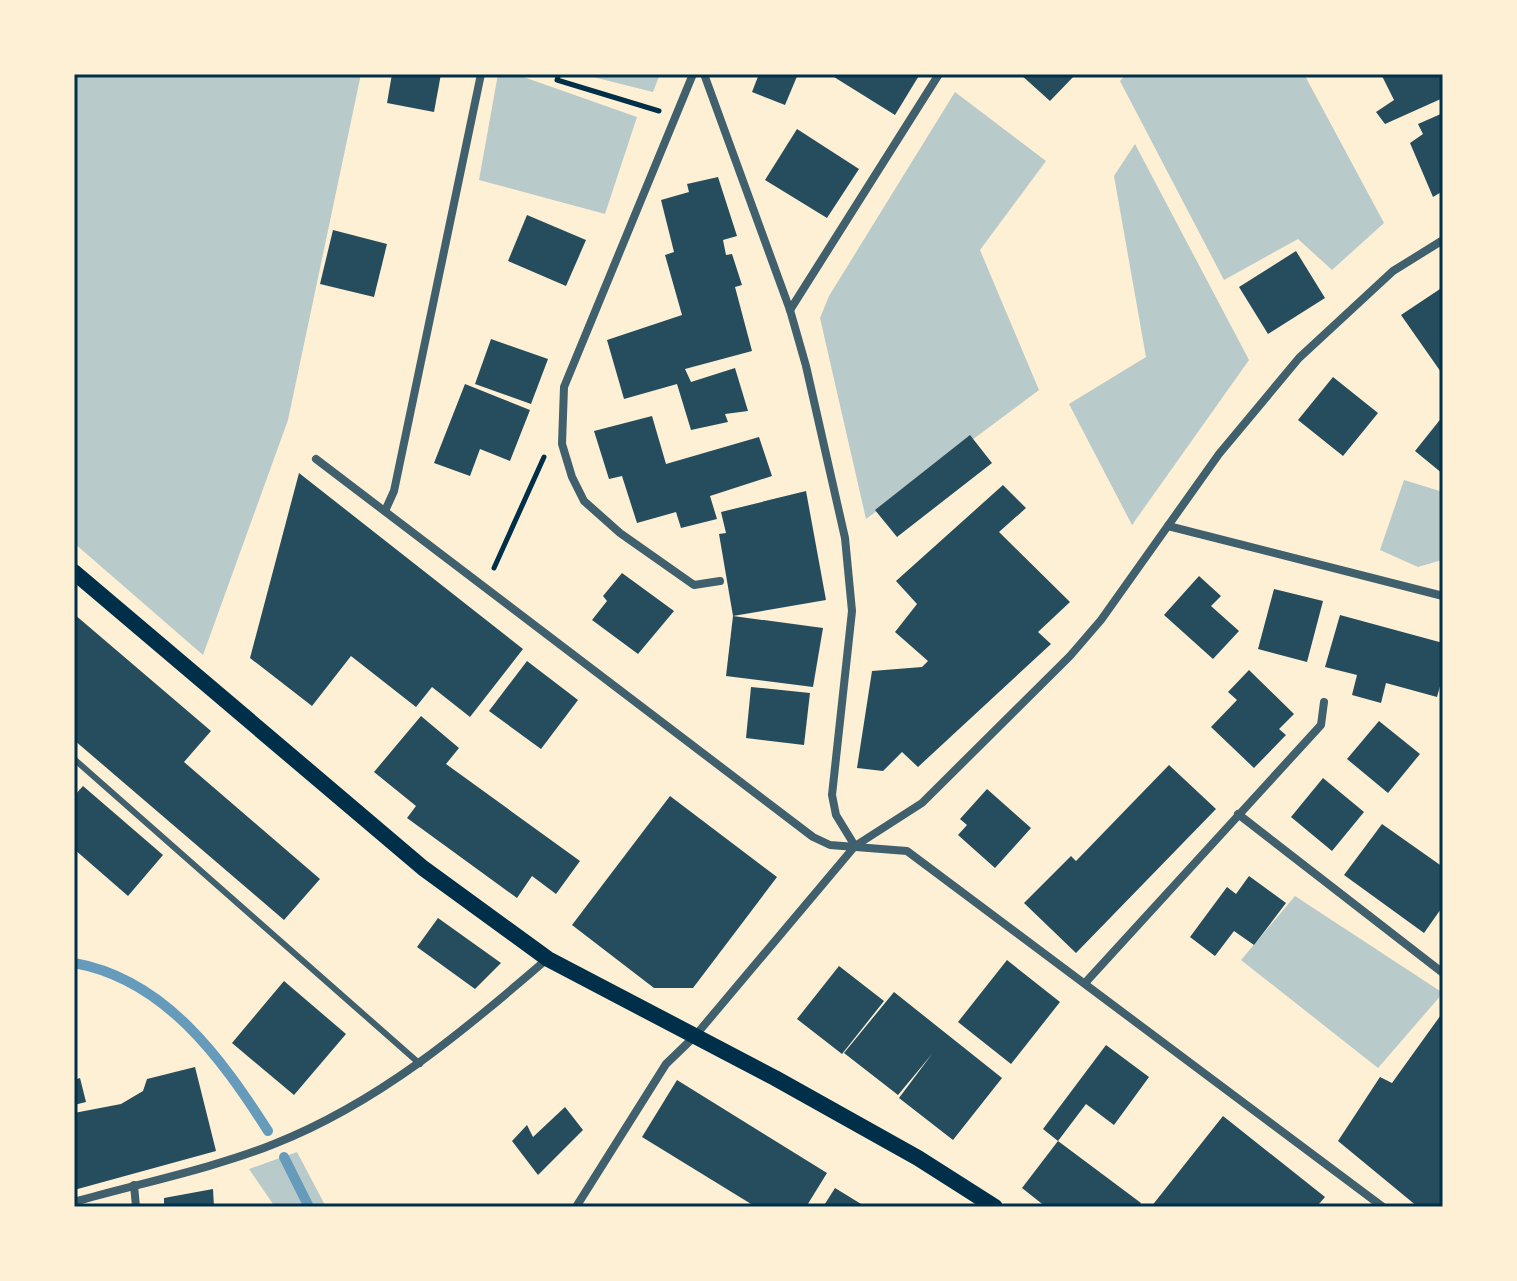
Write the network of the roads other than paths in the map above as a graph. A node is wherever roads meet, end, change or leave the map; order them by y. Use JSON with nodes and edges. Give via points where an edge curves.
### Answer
{"nodes":[{"id":1,"x":481,"y":74,"type":"edge"},
{"id":2,"x":693,"y":74,"type":"edge"},
{"id":3,"x":704,"y":74,"type":"edge"},
{"id":4,"x":939,"y":74,"type":"edge"},
{"id":5,"x":1443,"y":240,"type":"edge"},
{"id":6,"x":790,"y":310,"type":"junction"},
{"id":7,"x":316,"y":459,"type":"dead end"},
{"id":8,"x":385,"y":511,"type":"junction"},
{"id":9,"x":1168,"y":526,"type":"junction"},
{"id":10,"x":74,"y":572,"type":"edge"},
{"id":11,"x":720,"y":581,"type":"dead end"},
{"id":12,"x":1443,"y":596,"type":"edge"},
{"id":13,"x":1324,"y":702,"type":"dead end"},
{"id":14,"x":74,"y":759,"type":"edge"},
{"id":15,"x":1238,"y":814,"type":"junction"},
{"id":16,"x":855,"y":846,"type":"junction"},
{"id":17,"x":548,"y":959,"type":"junction"},
{"id":18,"x":1443,"y":973,"type":"edge"},
{"id":19,"x":1085,"y":983,"type":"junction"},
{"id":20,"x":695,"y":1036,"type":"junction"},
{"id":21,"x":420,"y":1064,"type":"junction"},
{"id":22,"x":134,"y":1185,"type":"junction"},
{"id":23,"x":74,"y":1202,"type":"edge"},
{"id":24,"x":136,"y":1207,"type":"edge"},
{"id":25,"x":576,"y":1207,"type":"edge"},
{"id":26,"x":995,"y":1207,"type":"edge"},
{"id":27,"x":1383,"y":1207,"type":"edge"}],
"edges":[{"from":1,"to":8,"type":"street","via":[[394,491]]},
{"from":2,"to":11,"type":"street","via":[[564,387],[562,444],[584,501],[620,533],[694,585]]},
{"from":3,"to":6,"type":"street"},
{"from":4,"to":6,"type":"street"},
{"from":5,"to":9,"type":"street","via":[[1393,271],[1299,358],[1255,407]]},
{"from":6,"to":16,"type":"street","via":[[851,583],[832,795],[836,815]]},
{"from":7,"to":8,"type":"street"},
{"from":8,"to":16,"type":"street","via":[[813,837],[830,845]]},
{"from":9,"to":12,"type":"street"},
{"from":9,"to":16,"type":"street","via":[[1070,656],[922,803]]},
{"from":10,"to":17,"type":"main road","via":[[423,868]]},
{"from":13,"to":15,"type":"street","via":[[1321,725]]},
{"from":14,"to":21,"type":"lane"},
{"from":15,"to":18,"type":"street"},
{"from":15,"to":19,"type":"street"},
{"from":16,"to":19,"type":"street","via":[[907,851]]},
{"from":16,"to":20,"type":"street"},
{"from":17,"to":20,"type":"main road"},
{"from":17,"to":21,"type":"street"},
{"from":19,"to":27,"type":"street"},
{"from":20,"to":25,"type":"street","via":[[666,1064]]},
{"from":20,"to":26,"type":"main road","via":[[905,1150]]},
{"from":21,"to":22,"type":"street","via":[[273,1145]]},
{"from":22,"to":23,"type":"street"},
{"from":22,"to":24,"type":"street"}]}
